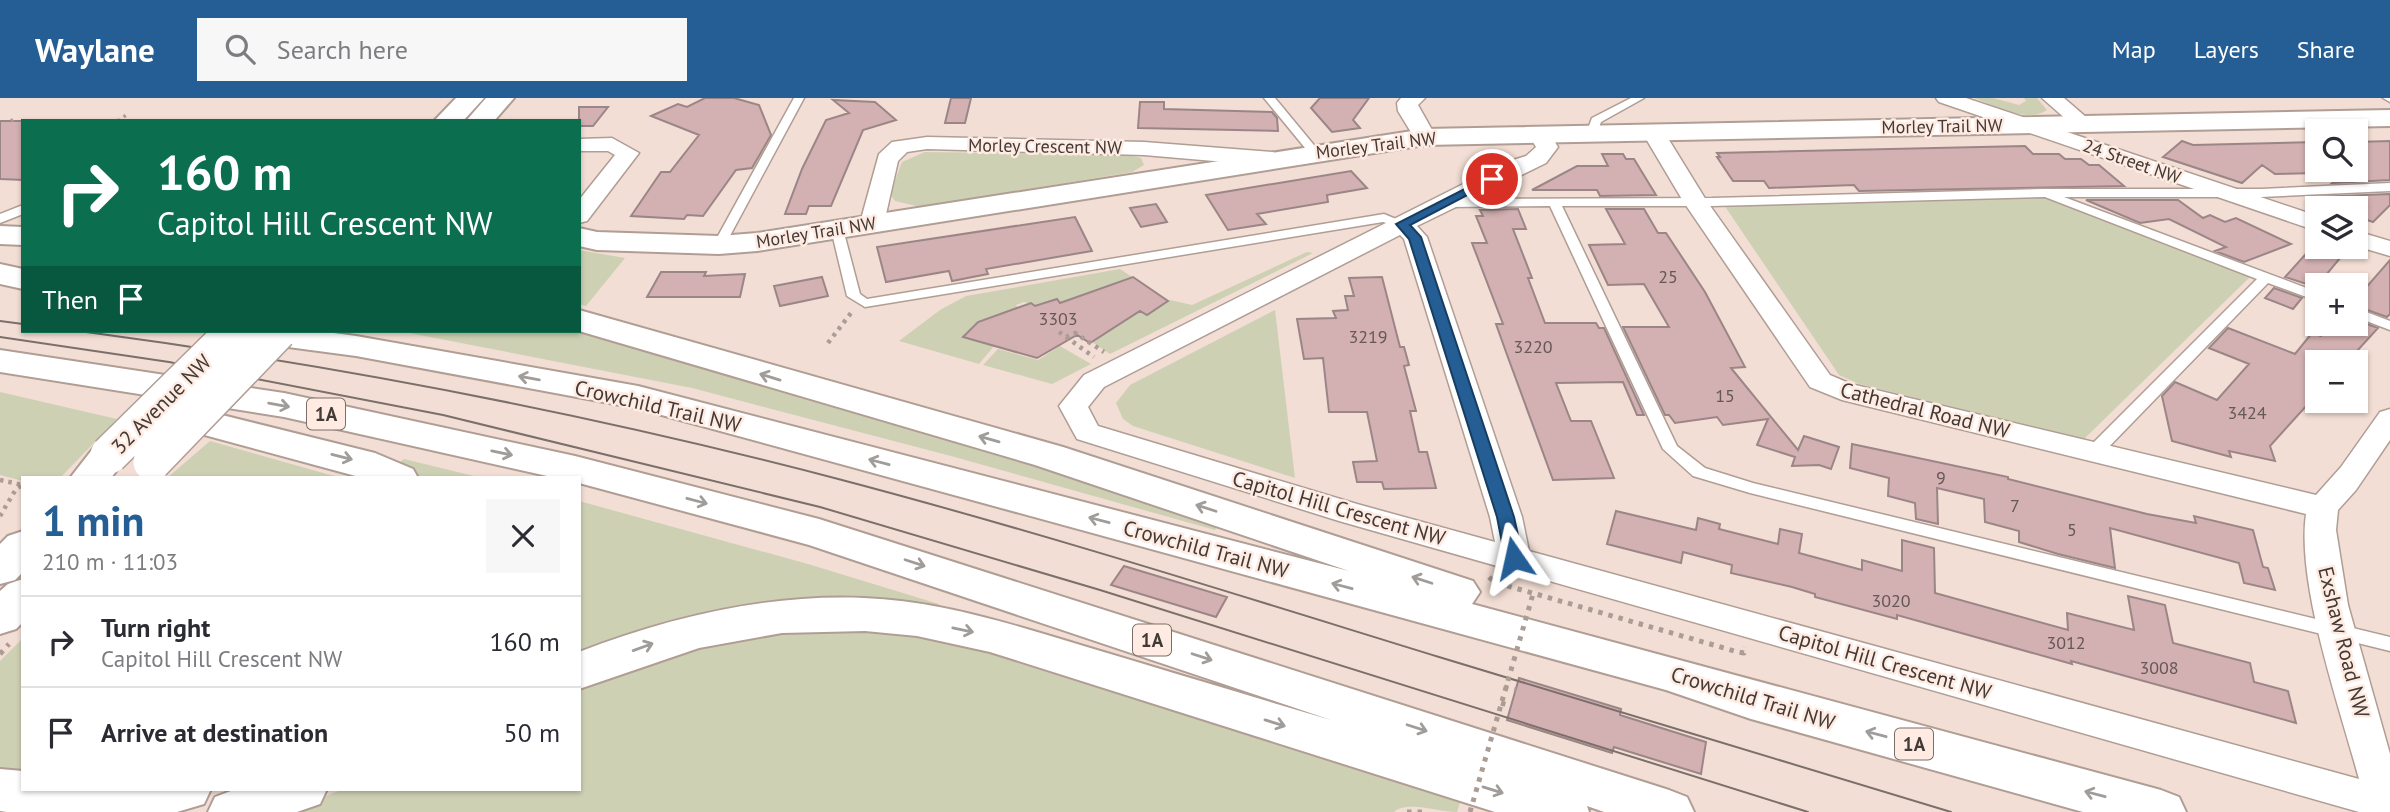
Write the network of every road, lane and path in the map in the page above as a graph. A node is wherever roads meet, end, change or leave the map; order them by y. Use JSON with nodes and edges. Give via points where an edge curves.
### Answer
{"nodes":[{"id":1,"x":471,"y":98,"type":"edge"},
{"id":2,"x":501,"y":98,"type":"edge"},
{"id":3,"x":799,"y":98,"type":"edge"},
{"id":4,"x":1269,"y":98,"type":"edge"},
{"id":5,"x":1415,"y":98,"type":"edge"},
{"id":6,"x":1639,"y":98,"type":"edge"},
{"id":7,"x":1946,"y":98,"type":"edge"},
{"id":8,"x":2052,"y":98,"type":"edge"},
{"id":9,"x":129,"y":113,"type":"dead end"},
{"id":10,"x":2390,"y":118,"type":"edge"},
{"id":11,"x":121,"y":119,"type":"edge"},
{"id":12,"x":449,"y":119,"type":"edge"},
{"id":13,"x":481,"y":119,"type":"edge"},
{"id":14,"x":2083,"y":124,"type":"junction"},
{"id":15,"x":2024,"y":125,"type":"junction"},
{"id":16,"x":1653,"y":132,"type":"junction"},
{"id":17,"x":1539,"y":134,"type":"junction"},
{"id":18,"x":1592,"y":134,"type":"junction"},
{"id":19,"x":1510,"y":135,"type":"junction"},
{"id":20,"x":1424,"y":137,"type":"junction"},
{"id":21,"x":581,"y":145,"type":"edge"},
{"id":22,"x":1314,"y":152,"type":"junction"},
{"id":23,"x":1273,"y":159,"type":"junction"},
{"id":24,"x":1515,"y":167,"type":"junction"},
{"id":25,"x":2390,"y":187,"type":"edge"},
{"id":26,"x":2221,"y":191,"type":"junction"},
{"id":27,"x":2042,"y":193,"type":"junction"},
{"id":28,"x":1695,"y":201,"type":"junction"},
{"id":29,"x":1554,"y":202,"type":"junction"},
{"id":30,"x":1445,"y":203,"type":"junction"},
{"id":31,"x":21,"y":210,"type":"edge"},
{"id":32,"x":581,"y":213,"type":"edge"},
{"id":33,"x":0,"y":219,"type":"edge"},
{"id":34,"x":2305,"y":220,"type":"edge"},
{"id":35,"x":872,"y":223,"type":"junction"},
{"id":36,"x":1402,"y":224,"type":"junction"},
{"id":37,"x":837,"y":229,"type":"junction"},
{"id":38,"x":0,"y":235,"type":"edge"},
{"id":39,"x":21,"y":236,"type":"edge"},
{"id":40,"x":581,"y":237,"type":"edge"},
{"id":41,"x":2368,"y":241,"type":"edge"},
{"id":42,"x":719,"y":245,"type":"junction"},
{"id":43,"x":2390,"y":249,"type":"edge"},
{"id":44,"x":0,"y":274,"type":"edge"},
{"id":45,"x":2266,"y":277,"type":"junction"},
{"id":46,"x":21,"y":279,"type":"edge"},
{"id":47,"x":2305,"y":292,"type":"edge"},
{"id":48,"x":0,"y":301,"type":"edge"},
{"id":49,"x":860,"y":302,"type":"junction"},
{"id":50,"x":21,"y":304,"type":"edge"},
{"id":51,"x":2368,"y":317,"type":"edge"},
{"id":52,"x":581,"y":321,"type":"edge"},
{"id":53,"x":2390,"y":326,"type":"edge"},
{"id":54,"x":1059,"y":332,"type":"dead end"},
{"id":55,"x":233,"y":333,"type":"edge"},
{"id":56,"x":285,"y":333,"type":"edge"},
{"id":57,"x":1066,"y":337,"type":"junction"},
{"id":58,"x":828,"y":343,"type":"dead end"},
{"id":59,"x":1110,"y":357,"type":"dead end"},
{"id":60,"x":9,"y":362,"type":"edge"},
{"id":61,"x":1100,"y":362,"type":"dead end"},
{"id":62,"x":2390,"y":418,"type":"edge"},
{"id":63,"x":2094,"y":452,"type":"junction"},
{"id":64,"x":122,"y":468,"type":"edge"},
{"id":65,"x":394,"y":476,"type":"edge"},
{"id":66,"x":0,"y":480,"type":"edge"},
{"id":67,"x":21,"y":485,"type":"edge"},
{"id":68,"x":21,"y":486,"type":"edge"},
{"id":69,"x":2323,"y":507,"type":"junction"},
{"id":70,"x":0,"y":516,"type":"edge"},
{"id":71,"x":21,"y":549,"type":"edge"},
{"id":72,"x":0,"y":569,"type":"edge"},
{"id":73,"x":1504,"y":570,"type":"junction"},
{"id":74,"x":1532,"y":594,"type":"junction"},
{"id":75,"x":21,"y":597,"type":"edge"},
{"id":76,"x":0,"y":617,"type":"edge"},
{"id":77,"x":2337,"y":631,"type":"junction"},
{"id":78,"x":2390,"y":644,"type":"edge"},
{"id":79,"x":1738,"y":652,"type":"dead end"},
{"id":80,"x":581,"y":670,"type":"edge"},
{"id":81,"x":1669,"y":673,"type":"junction"},
{"id":82,"x":1504,"y":687,"type":"junction"},
{"id":83,"x":1516,"y":690,"type":"dead end"},
{"id":84,"x":1501,"y":703,"type":"junction"},
{"id":85,"x":1511,"y":706,"type":"dead end"},
{"id":86,"x":0,"y":790,"type":"edge"},
{"id":87,"x":178,"y":791,"type":"edge"},
{"id":88,"x":296,"y":791,"type":"edge"},
{"id":89,"x":2387,"y":803,"type":"edge"},
{"id":90,"x":233,"y":812,"type":"edge"},
{"id":91,"x":1407,"y":812,"type":"edge"},
{"id":92,"x":1424,"y":812,"type":"edge"},
{"id":93,"x":1470,"y":812,"type":"edge"},
{"id":94,"x":1564,"y":812,"type":"edge"},
{"id":95,"x":1669,"y":812,"type":"edge"},
{"id":96,"x":2161,"y":812,"type":"edge"}],
"edges":[{"from":1,"to":12,"type":"main road"},
{"from":2,"to":13,"type":"main road"},
{"from":3,"to":42,"type":"lane"},
{"from":4,"to":22,"type":"lane"},
{"from":5,"to":20,"type":"street","via":[[1407,103],[1408,111]]},
{"from":6,"to":18,"type":"lane","via":[[1595,120]]},
{"from":7,"to":15,"type":"street","name":"24 Street NW"},
{"from":8,"to":14,"type":"street"},
{"from":9,"to":11,"type":"path"},
{"from":10,"to":14,"type":"main road","name":"Morley Trail NW"},
{"from":14,"to":15,"type":"main road","name":"Morley Trail NW"},
{"from":15,"to":16,"type":"main road","name":"Morley Trail NW"},
{"from":15,"to":26,"type":"street","name":"24 Street NW"},
{"from":16,"to":18,"type":"main road","name":"Morley Trail NW"},
{"from":16,"to":28,"type":"street","name":"Cathedral Road NW"},
{"from":17,"to":18,"type":"main road","name":"Morley Trail NW"},
{"from":17,"to":19,"type":"main road","name":"Morley Trail NW"},
{"from":17,"to":24,"type":"street","name":"Capitol Hill Crescent NW","via":[[1547,147],[1545,154]]},
{"from":19,"to":20,"type":"main road","name":"Morley Trail NW"},
{"from":19,"to":24,"type":"street","via":[[1519,158]]},
{"from":20,"to":22,"type":"main road","name":"Morley Trail NW"},
{"from":21,"to":32,"type":"street","via":[[612,144],[628,153]]},
{"from":22,"to":23,"type":"main road","name":"Morley Trail NW"},
{"from":23,"to":35,"type":"main road","name":"Morley Trail NW"},
{"from":23,"to":35,"type":"street","name":"Morley Crescent NW","via":[[1114,147],[900,147],[887,159]]},
{"from":24,"to":30,"type":"street","name":"Capitol Hill Crescent NW"},
{"from":25,"to":26,"type":"lane"},
{"from":26,"to":27,"type":"lane"},
{"from":26,"to":34,"type":"street","name":"24 Street NW"},
{"from":27,"to":28,"type":"lane"},
{"from":27,"to":45,"type":"lane"},
{"from":28,"to":29,"type":"lane"},
{"from":28,"to":63,"type":"street","name":"Cathedral Road NW","via":[[1820,381],[1842,391]]},
{"from":29,"to":30,"type":"lane"},
{"from":29,"to":77,"type":"lane","via":[[1671,449],[1699,472]]},
{"from":30,"to":36,"type":"street","name":"Capitol Hill Crescent NW"},
{"from":31,"to":33,"type":"lane"},
{"from":35,"to":37,"type":"main road","name":"Morley Trail NW"},
{"from":36,"to":49,"type":"lane","via":[[1384,218]]},
{"from":36,"to":73,"type":"street","via":[[1415,237],[1506,517]]},
{"from":36,"to":73,"type":"street","name":"Capitol Hill Crescent NW","via":[[1094,381],[1073,406],[1087,432],[1350,513]]},
{"from":37,"to":42,"type":"main road","name":"Morley Trail NW"},
{"from":37,"to":49,"type":"lane","via":[[854,296]]},
{"from":38,"to":39,"type":"main road"},
{"from":40,"to":42,"type":"main road","name":"Morley Trail NW"},
{"from":41,"to":43,"type":"street"},
{"from":44,"to":46,"type":"main road"},
{"from":45,"to":47,"type":"lane"},
{"from":45,"to":63,"type":"lane"},
{"from":48,"to":50,"type":"main road"},
{"from":49,"to":58,"type":"path"},
{"from":51,"to":53,"type":"lane"},
{"from":81,"to":52,"type":"main road","one_way":true,"via":[[1569,629],[1062,460]]},
{"from":54,"to":57,"type":"path"},
{"from":55,"to":64,"type":"main road","name":"32 Avenue NW","bridge":true},
{"from":56,"to":64,"type":"main road","name":"32 Avenue NW","bridge":true},
{"from":81,"to":56,"type":"main road","name":"Crowchild Trail NW","number":"1A","one_way":true,"via":[[638,397]]},
{"from":57,"to":59,"type":"path","via":[[1075,333]]},
{"from":57,"to":61,"type":"path"},
{"from":60,"to":65,"type":"main road","one_way":true,"via":[[61,386],[360,462]]},
{"from":60,"to":95,"type":"main road","number":"1A","one_way":true,"via":[[284,405],[575,469],[805,529]]},
{"from":62,"to":69,"type":"street"},
{"from":63,"to":69,"type":"street","name":"Cathedral Road NW"},
{"from":66,"to":67,"type":"path"},
{"from":68,"to":70,"type":"path"},
{"from":69,"to":77,"type":"street","name":"Exshaw Road NW","via":[[2323,562]]},
{"from":71,"to":72,"type":"main road"},
{"from":73,"to":74,"type":"path"},
{"from":73,"to":89,"type":"street","name":"Capitol Hill Crescent NW"},
{"from":74,"to":79,"type":"path"},
{"from":74,"to":82,"type":"path","bridge":true},
{"from":75,"to":76,"type":"main road"},
{"from":77,"to":78,"type":"lane"},
{"from":77,"to":89,"type":"street","name":"Exshaw Road NW"},
{"from":80,"to":94,"type":"main road","one_way":true,"via":[[659,642],[748,620],[818,612],[907,618],[990,635]]},
{"from":96,"to":81,"type":"main road","name":"Crowchild Trail NW","number":"1A","one_way":true,"via":[[1751,700]]},
{"from":82,"to":83,"type":"path","bridge":true},
{"from":82,"to":84,"type":"path","bridge":true},
{"from":84,"to":85,"type":"path","bridge":true},
{"from":84,"to":93,"type":"path","bridge":true},
{"from":86,"to":87,"type":"main road","via":[[71,799],[145,799]]},
{"from":88,"to":90,"type":"main road"},
{"from":91,"to":92,"type":"path"}]}
